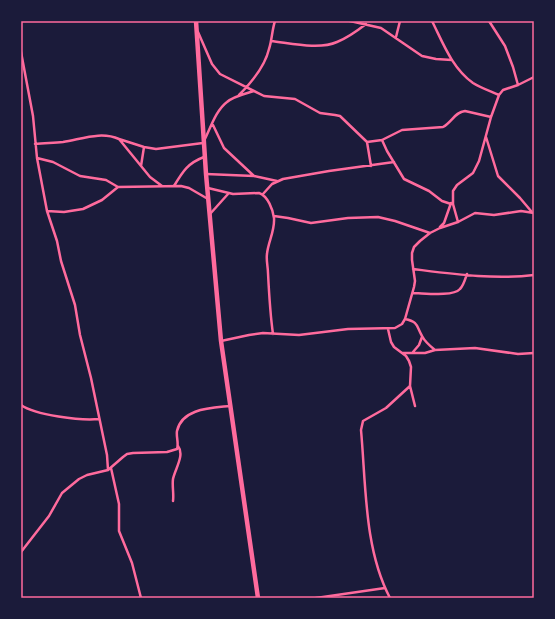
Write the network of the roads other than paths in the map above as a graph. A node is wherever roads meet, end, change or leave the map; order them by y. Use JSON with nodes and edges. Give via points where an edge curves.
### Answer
{"nodes":[{"id":1,"x":196,"y":21,"type":"edge"},
{"id":2,"x":275,"y":21,"type":"edge"},
{"id":3,"x":350,"y":21,"type":"edge"},
{"id":4,"x":400,"y":21,"type":"edge"},
{"id":5,"x":432,"y":21,"type":"edge"},
{"id":6,"x":489,"y":21,"type":"edge"},
{"id":7,"x":366,"y":24,"type":"junction"},
{"id":8,"x":196,"y":28,"type":"junction"},
{"id":9,"x":396,"y":37,"type":"junction"},
{"id":10,"x":271,"y":41,"type":"junction"},
{"id":11,"x":21,"y":52,"type":"edge"},
{"id":12,"x":452,"y":60,"type":"junction"},
{"id":13,"x":534,"y":77,"type":"edge"},
{"id":14,"x":518,"y":85,"type":"junction"},
{"id":15,"x":247,"y":87,"type":"junction"},
{"id":16,"x":254,"y":91,"type":"junction"},
{"id":17,"x":499,"y":95,"type":"junction"},
{"id":18,"x":238,"y":96,"type":"junction"},
{"id":19,"x":491,"y":117,"type":"junction"},
{"id":20,"x":212,"y":124,"type":"junction"},
{"id":21,"x":486,"y":137,"type":"junction"},
{"id":22,"x":119,"y":139,"type":"junction"},
{"id":23,"x":382,"y":140,"type":"junction"},
{"id":24,"x":367,"y":142,"type":"junction"},
{"id":25,"x":203,"y":143,"type":"junction"},
{"id":26,"x":35,"y":144,"type":"junction"},
{"id":27,"x":144,"y":147,"type":"junction"},
{"id":28,"x":37,"y":158,"type":"junction"},
{"id":29,"x":204,"y":158,"type":"junction"},
{"id":30,"x":394,"y":162,"type":"junction"},
{"id":31,"x":141,"y":166,"type":"junction"},
{"id":32,"x":371,"y":166,"type":"junction"},
{"id":33,"x":206,"y":174,"type":"junction"},
{"id":34,"x":254,"y":176,"type":"junction"},
{"id":35,"x":277,"y":181,"type":"junction"},
{"id":36,"x":163,"y":186,"type":"junction"},
{"id":37,"x":174,"y":186,"type":"junction"},
{"id":38,"x":118,"y":188,"type":"junction"},
{"id":39,"x":207,"y":188,"type":"junction"},
{"id":40,"x":228,"y":193,"type":"junction"},
{"id":41,"x":263,"y":194,"type":"junction"},
{"id":42,"x":453,"y":197,"type":"junction"},
{"id":43,"x":208,"y":199,"type":"junction"},
{"id":44,"x":450,"y":204,"type":"junction"},
{"id":45,"x":47,"y":211,"type":"junction"},
{"id":46,"x":532,"y":212,"type":"edge"},
{"id":47,"x":210,"y":214,"type":"junction"},
{"id":48,"x":274,"y":216,"type":"junction"},
{"id":49,"x":458,"y":222,"type":"junction"},
{"id":50,"x":440,"y":228,"type":"junction"},
{"id":51,"x":430,"y":233,"type":"junction"},
{"id":52,"x":413,"y":269,"type":"junction"},
{"id":53,"x":467,"y":274,"type":"junction"},
{"id":54,"x":534,"y":275,"type":"edge"},
{"id":55,"x":413,"y":293,"type":"junction"},
{"id":56,"x":405,"y":319,"type":"junction"},
{"id":57,"x":388,"y":329,"type":"junction"},
{"id":58,"x":273,"y":334,"type":"junction"},
{"id":59,"x":422,"y":337,"type":"junction"},
{"id":60,"x":221,"y":341,"type":"junction"},
{"id":61,"x":436,"y":350,"type":"junction"},
{"id":62,"x":412,"y":352,"type":"junction"},
{"id":63,"x":402,"y":353,"type":"junction"},
{"id":64,"x":534,"y":353,"type":"edge"},
{"id":65,"x":410,"y":386,"type":"junction"},
{"id":66,"x":21,"y":405,"type":"edge"},
{"id":67,"x":230,"y":406,"type":"junction"},
{"id":68,"x":414,"y":406,"type":"dead end"},
{"id":69,"x":99,"y":418,"type":"junction"},
{"id":70,"x":178,"y":445,"type":"junction"},
{"id":71,"x":109,"y":469,"type":"junction"},
{"id":72,"x":173,"y":501,"type":"dead end"},
{"id":73,"x":21,"y":552,"type":"edge"},
{"id":74,"x":385,"y":588,"type":"junction"},
{"id":75,"x":141,"y":598,"type":"edge"},
{"id":76,"x":258,"y":598,"type":"edge"},
{"id":77,"x":316,"y":598,"type":"edge"},
{"id":78,"x":390,"y":598,"type":"edge"}],
"edges":[{"from":1,"to":8,"type":"highway"},
{"from":2,"to":10,"type":"street"},
{"from":3,"to":7,"type":"street"},
{"from":4,"to":9,"type":"street"},
{"from":5,"to":12,"type":"street"},
{"from":6,"to":14,"type":"street","via":[[505,46]]},
{"from":7,"to":9,"type":"street","via":[[381,28]]},
{"from":7,"to":10,"type":"street","via":[[346,38],[325,46]]},
{"from":8,"to":15,"type":"street","via":[[216,70]]},
{"from":8,"to":25,"type":"highway"},
{"from":9,"to":12,"type":"street","via":[[422,56]]},
{"from":10,"to":15,"type":"street","via":[[264,61]]},
{"from":11,"to":26,"type":"street","via":[[33,116]]},
{"from":12,"to":17,"type":"street","via":[[474,84]]},
{"from":13,"to":14,"type":"street"},
{"from":14,"to":17,"type":"street","via":[[503,90]]},
{"from":15,"to":16,"type":"street"},
{"from":15,"to":18,"type":"street"},
{"from":16,"to":18,"type":"street"},
{"from":16,"to":24,"type":"street","via":[[264,96],[295,99],[320,113],[338,115]]},
{"from":17,"to":19,"type":"street"},
{"from":18,"to":20,"type":"street","via":[[227,102]]},
{"from":19,"to":21,"type":"street"},
{"from":19,"to":23,"type":"street","via":[[460,111],[447,125],[402,130]]},
{"from":20,"to":25,"type":"street"},
{"from":20,"to":34,"type":"street","via":[[224,148]]},
{"from":21,"to":42,"type":"street","via":[[474,173],[457,185]]},
{"from":21,"to":46,"type":"street","via":[[498,176]]},
{"from":22,"to":26,"type":"street","via":[[110,136],[88,136]]},
{"from":22,"to":27,"type":"street"},
{"from":22,"to":31,"type":"street"},
{"from":23,"to":24,"type":"street"},
{"from":23,"to":30,"type":"street"},
{"from":24,"to":32,"type":"street"},
{"from":25,"to":27,"type":"street","via":[[156,149]]},
{"from":25,"to":29,"type":"highway"},
{"from":26,"to":28,"type":"street"},
{"from":27,"to":31,"type":"street"},
{"from":28,"to":38,"type":"street","via":[[53,162],[80,176],[106,180]]},
{"from":28,"to":45,"type":"street"},
{"from":29,"to":33,"type":"highway"},
{"from":29,"to":37,"type":"street","via":[[189,165]]},
{"from":30,"to":32,"type":"street"},
{"from":30,"to":44,"type":"street","via":[[404,179]]},
{"from":31,"to":36,"type":"street","via":[[150,177]]},
{"from":32,"to":35,"type":"street"},
{"from":33,"to":34,"type":"street"},
{"from":33,"to":39,"type":"highway"},
{"from":34,"to":35,"type":"street"},
{"from":35,"to":41,"type":"street"},
{"from":36,"to":37,"type":"street"},
{"from":36,"to":38,"type":"street"},
{"from":37,"to":43,"type":"street","via":[[189,188]]},
{"from":38,"to":45,"type":"street","via":[[102,200],[83,209]]},
{"from":39,"to":40,"type":"street"},
{"from":39,"to":43,"type":"highway"},
{"from":40,"to":41,"type":"street"},
{"from":40,"to":47,"type":"street"},
{"from":41,"to":48,"type":"street"},
{"from":42,"to":44,"type":"street"},
{"from":42,"to":49,"type":"street"},
{"from":43,"to":47,"type":"highway"},
{"from":44,"to":50,"type":"street"},
{"from":45,"to":69,"type":"street","via":[[75,305]]},
{"from":46,"to":49,"type":"street","via":[[494,215],[478,212]]},
{"from":47,"to":60,"type":"highway"},
{"from":48,"to":51,"type":"street","via":[[311,223],[378,217]]},
{"from":48,"to":58,"type":"street","via":[[267,254]]},
{"from":49,"to":50,"type":"street"},
{"from":50,"to":51,"type":"street"},
{"from":51,"to":52,"type":"street","via":[[414,247]]},
{"from":52,"to":53,"type":"street"},
{"from":52,"to":55,"type":"street"},
{"from":53,"to":54,"type":"street","via":[[508,278]]},
{"from":53,"to":55,"type":"street","via":[[460,290],[455,292]]},
{"from":55,"to":56,"type":"street"},
{"from":56,"to":57,"type":"street","via":[[399,327]]},
{"from":56,"to":59,"type":"street","via":[[418,325]]},
{"from":57,"to":58,"type":"street","via":[[348,329],[299,335]]},
{"from":57,"to":63,"type":"street","via":[[394,347]]},
{"from":58,"to":60,"type":"street","via":[[249,335]]},
{"from":59,"to":61,"type":"street"},
{"from":59,"to":62,"type":"street"},
{"from":60,"to":67,"type":"highway"},
{"from":61,"to":62,"type":"street","via":[[425,353]]},
{"from":61,"to":64,"type":"street","via":[[475,348],[518,354]]},
{"from":62,"to":63,"type":"street"},
{"from":63,"to":65,"type":"street","via":[[411,367]]},
{"from":65,"to":68,"type":"street"},
{"from":65,"to":74,"type":"street","via":[[386,408],[363,421],[361,426],[368,520]]},
{"from":66,"to":69,"type":"street","via":[[45,413],[78,419]]},
{"from":67,"to":70,"type":"street","via":[[191,413],[179,426]]},
{"from":67,"to":76,"type":"highway"},
{"from":69,"to":71,"type":"street"},
{"from":70,"to":71,"type":"street","via":[[177,449],[167,452],[127,454]]},
{"from":70,"to":72,"type":"street","via":[[180,454],[173,478]]},
{"from":71,"to":73,"type":"street","via":[[87,475],[62,493],[49,516]]},
{"from":71,"to":75,"type":"street","via":[[119,504],[119,531],[132,563]]},
{"from":74,"to":77,"type":"street"},
{"from":74,"to":78,"type":"street"}]}
